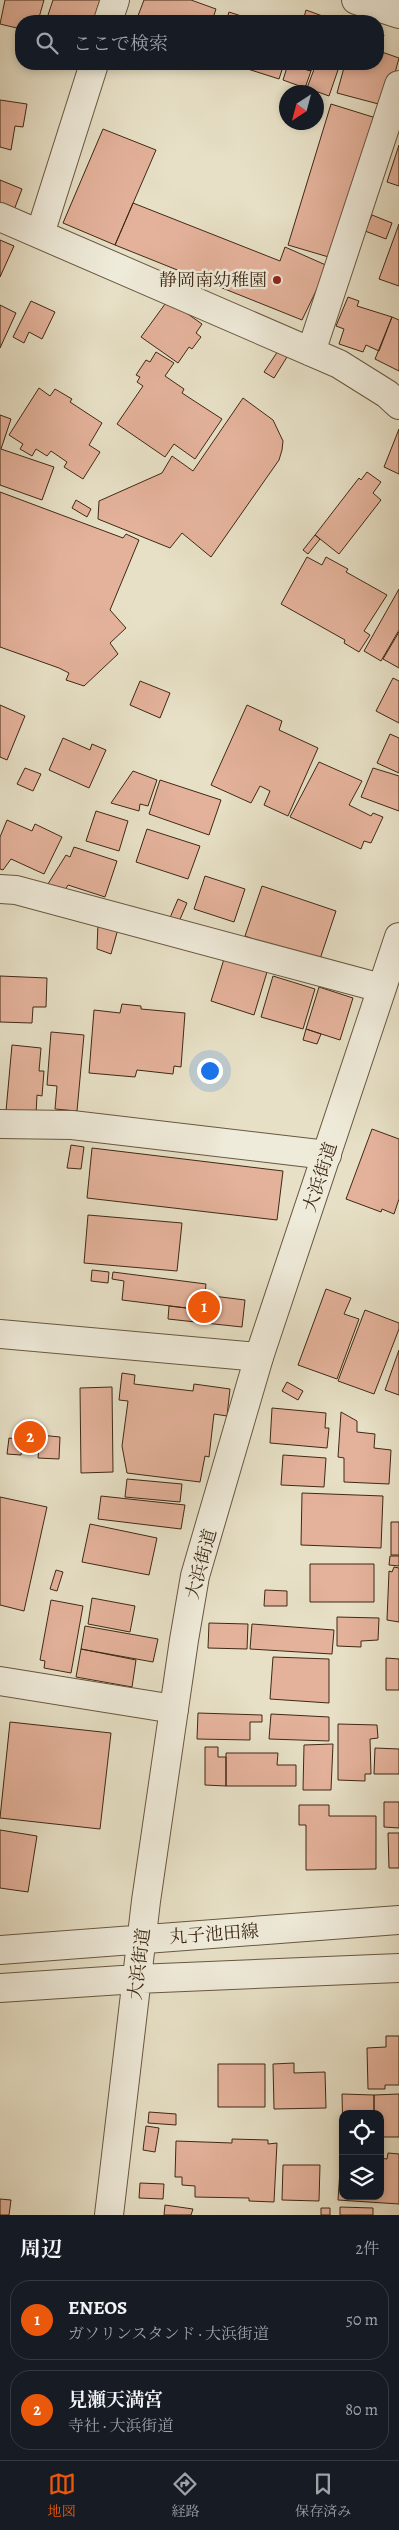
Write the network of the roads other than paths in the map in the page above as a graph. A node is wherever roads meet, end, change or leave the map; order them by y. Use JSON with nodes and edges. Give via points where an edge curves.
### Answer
{"nodes":[{"id":1,"x":115,"y":0,"type":"edge"},
{"id":2,"x":356,"y":0,"type":"edge"},
{"id":3,"x":399,"y":14,"type":"edge"},
{"id":4,"x":110,"y":15,"type":"edge"},
{"id":5,"x":92,"y":70,"type":"edge"},
{"id":6,"x":399,"y":85,"type":"edge"},
{"id":7,"x":0,"y":217,"type":"edge"},
{"id":8,"x":40,"y":234,"type":"junction"},
{"id":9,"x":311,"y":352,"type":"junction"},
{"id":10,"x":399,"y":404,"type":"edge"},
{"id":11,"x":0,"y":889,"type":"edge"},
{"id":12,"x":399,"y":937,"type":"edge"},
{"id":13,"x":381,"y":988,"type":"junction"},
{"id":14,"x":0,"y":1124,"type":"edge"},
{"id":15,"x":327,"y":1155,"type":"junction"},
{"id":16,"x":0,"y":1334,"type":"edge"},
{"id":17,"x":259,"y":1357,"type":"junction"},
{"id":18,"x":0,"y":1681,"type":"edge"},
{"id":19,"x":174,"y":1709,"type":"junction"},
{"id":20,"x":399,"y":1920,"type":"edge"},
{"id":21,"x":141,"y":1940,"type":"junction"},
{"id":22,"x":0,"y":1950,"type":"edge"},
{"id":23,"x":399,"y":1968,"type":"edge"},
{"id":24,"x":137,"y":1979,"type":"junction"},
{"id":25,"x":0,"y":1988,"type":"edge"},
{"id":26,"x":109,"y":2215,"type":"edge"}],
"edges":[{"from":1,"to":4,"type":"street"},
{"from":2,"to":3,"type":"street"},
{"from":5,"to":8,"type":"street"},
{"from":6,"to":9,"type":"street"},
{"from":7,"to":8,"type":"street"},
{"from":8,"to":9,"type":"street"},
{"from":9,"to":10,"type":"street","via":[[338,364]]},
{"from":11,"to":13,"type":"street","via":[[16,890]]},
{"from":12,"to":13,"type":"street","name":"大浜街道"},
{"from":13,"to":15,"type":"street","name":"大浜街道"},
{"from":14,"to":15,"type":"street","via":[[72,1125]]},
{"from":15,"to":17,"type":"street","name":"大浜街道"},
{"from":16,"to":17,"type":"street"},
{"from":17,"to":19,"type":"street","name":"大浜街道","via":[[195,1576]]},
{"from":18,"to":19,"type":"street"},
{"from":19,"to":21,"type":"street","name":"大浜街道"},
{"from":20,"to":21,"type":"street","name":"丸子池田線"},
{"from":21,"to":22,"type":"street","name":"丸子池田線"},
{"from":21,"to":24,"type":"street","name":"大浜街道"},
{"from":23,"to":24,"type":"street"},
{"from":24,"to":25,"type":"street"},
{"from":24,"to":26,"type":"street","name":"大浜街道"}]}
